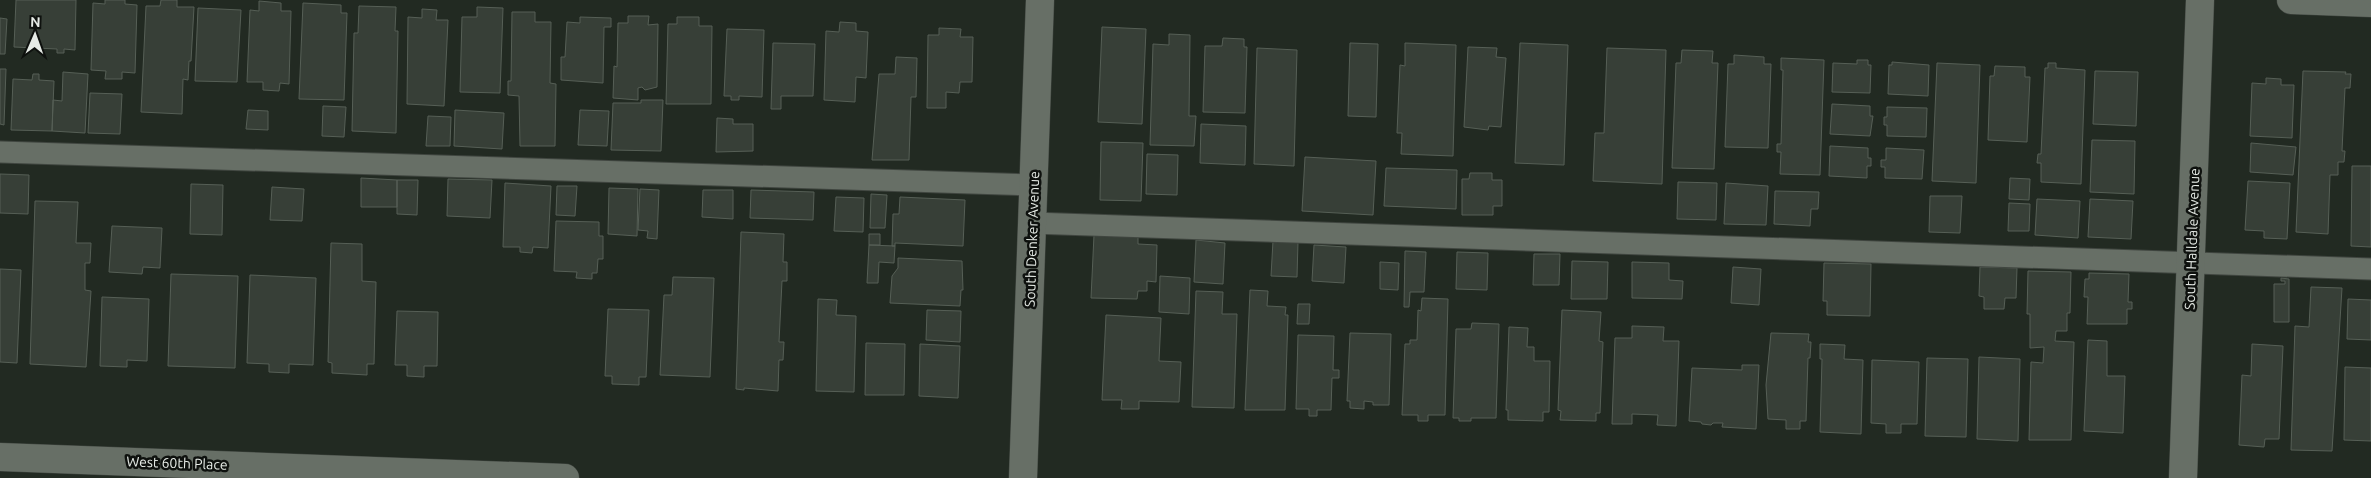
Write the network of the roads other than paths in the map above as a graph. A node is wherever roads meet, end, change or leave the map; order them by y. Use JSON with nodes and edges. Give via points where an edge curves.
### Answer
{"nodes":[{"id":1,"x":1040,"y":0,"type":"edge"},
{"id":2,"x":2200,"y":0,"type":"edge"},
{"id":3,"x":2291,"y":0,"type":"edge"},
{"id":4,"x":2371,"y":3,"type":"edge"},
{"id":5,"x":0,"y":152,"type":"edge"},
{"id":6,"x":1034,"y":185,"type":"junction"},
{"id":7,"x":1032,"y":223,"type":"junction"},
{"id":8,"x":2191,"y":263,"type":"junction"},
{"id":9,"x":2371,"y":269,"type":"edge"},
{"id":10,"x":0,"y":457,"type":"edge"},
{"id":11,"x":565,"y":478,"type":"edge"},
{"id":12,"x":1023,"y":478,"type":"edge"},
{"id":13,"x":2184,"y":478,"type":"edge"}],
"edges":[{"from":1,"to":6,"type":"street","name":"South Denker Avenue"},
{"from":2,"to":8,"type":"street","name":"South Halldale Avenue"},
{"from":3,"to":4,"type":"street"},
{"from":5,"to":6,"type":"lane"},
{"from":6,"to":7,"type":"street","name":"South Denker Avenue"},
{"from":7,"to":8,"type":"lane"},
{"from":7,"to":12,"type":"street","name":"South Denker Avenue"},
{"from":8,"to":9,"type":"lane"},
{"from":8,"to":13,"type":"street","name":"South Halldale Avenue"},
{"from":10,"to":11,"type":"street","name":"West 60th Place"}]}
